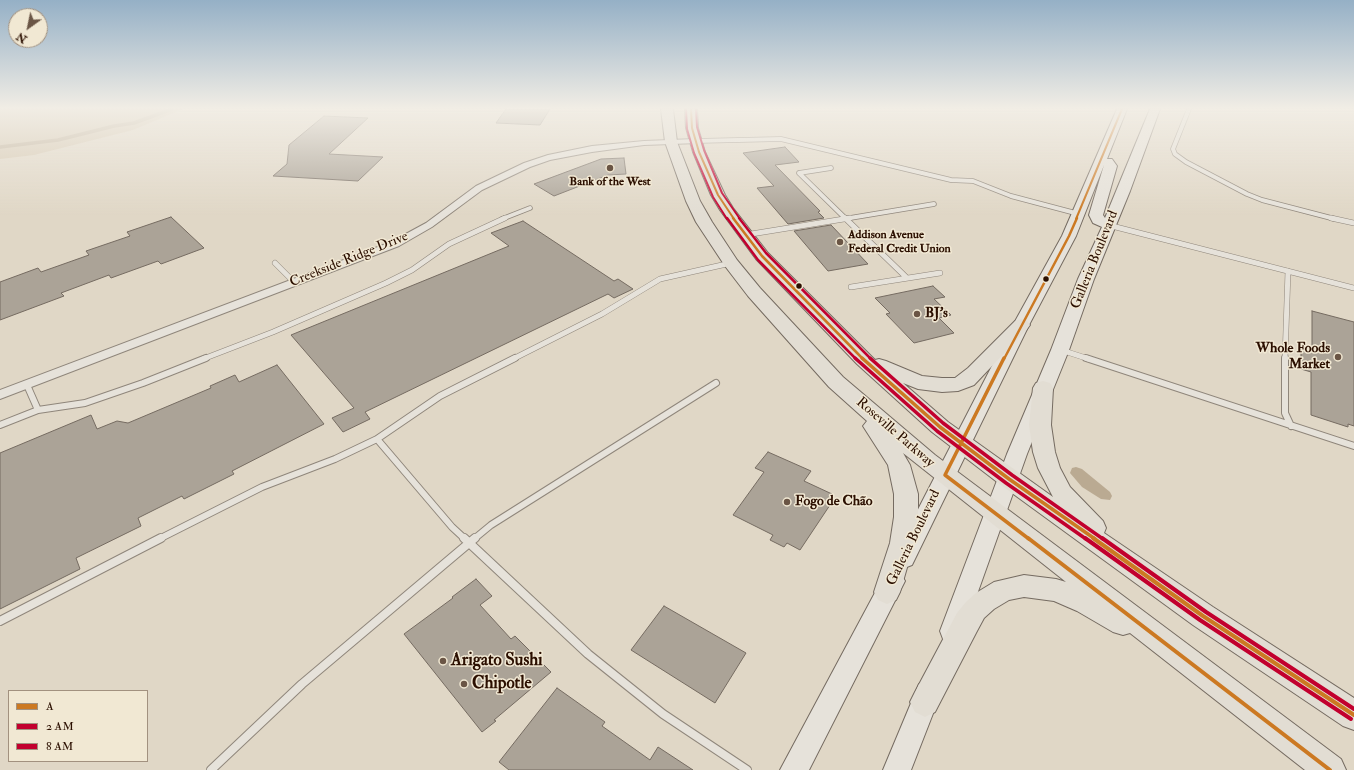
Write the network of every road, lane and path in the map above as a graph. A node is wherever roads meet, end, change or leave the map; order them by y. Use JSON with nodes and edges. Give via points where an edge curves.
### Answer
{"nodes":[{"id":1,"x":637,"y":145,"type":"edge"},
{"id":2,"x":671,"y":145,"type":"edge"},
{"id":3,"x":697,"y":145,"type":"edge"},
{"id":4,"x":808,"y":145,"type":"edge"},
{"id":5,"x":1107,"y":145,"type":"edge"},
{"id":6,"x":1141,"y":145,"type":"edge"},
{"id":7,"x":1175,"y":145,"type":"edge"},
{"id":8,"x":1103,"y":155,"type":"junction"},
{"id":9,"x":831,"y":168,"type":"dead end"},
{"id":10,"x":934,"y":204,"type":"dead end"},
{"id":11,"x":530,"y":208,"type":"dead end"},
{"id":12,"x":1080,"y":214,"type":"junction"},
{"id":13,"x":845,"y":219,"type":"junction"},
{"id":14,"x":1354,"y":223,"type":"edge"},
{"id":15,"x":1108,"y":225,"type":"junction"},
{"id":16,"x":746,"y":235,"type":"junction"},
{"id":17,"x":275,"y":263,"type":"dead end"},
{"id":18,"x":731,"y":263,"type":"junction"},
{"id":19,"x":1288,"y":271,"type":"junction"},
{"id":20,"x":940,"y":273,"type":"dead end"},
{"id":21,"x":907,"y":278,"type":"junction"},
{"id":22,"x":294,"y":282,"type":"junction"},
{"id":23,"x":851,"y":286,"type":"dead end"},
{"id":24,"x":1354,"y":288,"type":"edge"},
{"id":25,"x":1021,"y":325,"type":"junction"},
{"id":26,"x":835,"y":331,"type":"junction"},
{"id":27,"x":1060,"y":350,"type":"junction"},
{"id":28,"x":836,"y":382,"type":"junction"},
{"id":29,"x":716,"y":383,"type":"dead end"},
{"id":30,"x":27,"y":385,"type":"junction"},
{"id":31,"x":1043,"y":388,"type":"junction"},
{"id":32,"x":0,"y":395,"type":"edge"},
{"id":33,"x":38,"y":410,"type":"junction"},
{"id":34,"x":0,"y":425,"type":"edge"},
{"id":35,"x":1291,"y":426,"type":"junction"},
{"id":36,"x":377,"y":440,"type":"junction"},
{"id":37,"x":961,"y":444,"type":"junction"},
{"id":38,"x":1354,"y":446,"type":"edge"},
{"id":39,"x":945,"y":475,"type":"junction"},
{"id":40,"x":1009,"y":479,"type":"junction"},
{"id":41,"x":995,"y":515,"type":"junction"},
{"id":42,"x":470,"y":543,"type":"junction"},
{"id":43,"x":887,"y":592,"type":"junction"},
{"id":44,"x":1203,"y":616,"type":"junction"},
{"id":45,"x":0,"y":621,"type":"edge"},
{"id":46,"x":924,"y":702,"type":"junction"},
{"id":47,"x":1354,"y":715,"type":"edge"},
{"id":48,"x":1262,"y":718,"type":"junction"},
{"id":49,"x":211,"y":770,"type":"edge"},
{"id":50,"x":746,"y":770,"type":"edge"},
{"id":51,"x":794,"y":770,"type":"edge"},
{"id":52,"x":896,"y":770,"type":"edge"},
{"id":53,"x":1330,"y":770,"type":"edge"}],
"edges":[{"from":1,"to":22,"type":"street","name":"Creekside Ridge Drive","via":[[592,149],[527,165],[479,188],[443,216],[412,235],[370,254]]},
{"from":2,"to":18,"type":"main road","name":"Roseville Parkway","via":[[693,201]]},
{"from":3,"to":16,"type":"main road","via":[[718,195]]},
{"from":4,"to":12,"type":"lane","via":[[951,180],[973,181],[1011,196]]},
{"from":5,"to":8,"type":"main road","name":"Galleria Boulevard"},
{"from":6,"to":15,"type":"main road","name":"Galleria Boulevard"},
{"from":7,"to":14,"type":"lane","via":[[1175,154],[1186,162],[1247,194],[1302,211]]},
{"from":8,"to":12,"type":"main road","name":"Galleria Boulevard"},
{"from":8,"to":15,"type":"main road","via":[[1111,166],[1096,215],[1098,220]]},
{"from":9,"to":13,"type":"lane","via":[[799,173]]},
{"from":10,"to":13,"type":"lane"},
{"from":11,"to":33,"type":"lane","via":[[449,244],[412,270],[386,284],[273,332],[143,384],[85,403]]},
{"from":12,"to":25,"type":"main road","name":"Galleria Boulevard"},
{"from":13,"to":16,"type":"lane"},
{"from":13,"to":21,"type":"lane"},
{"from":15,"to":19,"type":"lane"},
{"from":15,"to":27,"type":"main road","name":"Galleria Boulevard"},
{"from":16,"to":26,"type":"main road","via":[[762,256]]},
{"from":17,"to":22,"type":"lane"},
{"from":18,"to":28,"type":"main road","name":"Roseville Parkway"},
{"from":18,"to":36,"type":"lane","via":[[660,279],[602,314],[440,396]]},
{"from":19,"to":24,"type":"lane"},
{"from":19,"to":35,"type":"lane","via":[[1284,399],[1285,413]]},
{"from":20,"to":21,"type":"lane"},
{"from":21,"to":23,"type":"lane"},
{"from":22,"to":30,"type":"street","name":"Creekside Ridge Drive"},
{"from":25,"to":26,"type":"main road","via":[[971,377],[963,382],[948,385],[923,383],[898,375],[872,360]]},
{"from":25,"to":37,"type":"main road","name":"Galleria Boulevard"},
{"from":26,"to":37,"type":"main road","via":[[897,390]]},
{"from":27,"to":31,"type":"main road","name":"Galleria Boulevard"},
{"from":27,"to":35,"type":"lane"},
{"from":28,"to":39,"type":"main road","name":"Roseville Parkway"},
{"from":28,"to":43,"type":"main road","via":[[876,428],[893,454],[904,478],[904,530]]},
{"from":29,"to":42,"type":"lane","via":[[491,525]]},
{"from":30,"to":32,"type":"street","name":"Creekside Ridge Drive"},
{"from":30,"to":33,"type":"lane"},
{"from":31,"to":40,"type":"main road","name":"Galleria Boulevard"},
{"from":31,"to":44,"type":"main road","via":[[1041,434],[1049,468],[1062,493],[1096,530]]},
{"from":33,"to":34,"type":"lane"},
{"from":35,"to":38,"type":"lane"},
{"from":36,"to":42,"type":"lane","via":[[452,527]]},
{"from":36,"to":45,"type":"lane","via":[[262,487]]},
{"from":37,"to":39,"type":"main road","name":"Galleria Boulevard"},
{"from":37,"to":40,"type":"main road"},
{"from":39,"to":41,"type":"main road","name":"Roseville Parkway"},
{"from":39,"to":43,"type":"main road","name":"Galleria Boulevard"},
{"from":40,"to":41,"type":"main road","name":"Galleria Boulevard"},
{"from":40,"to":44,"type":"main road"},
{"from":41,"to":46,"type":"main road","name":"Galleria Boulevard"},
{"from":41,"to":48,"type":"main road","name":"Roseville Parkway"},
{"from":42,"to":49,"type":"lane","via":[[302,684]]},
{"from":42,"to":50,"type":"lane","via":[[611,674],[663,714]]},
{"from":43,"to":51,"type":"main road","name":"Galleria Boulevard"},
{"from":44,"to":47,"type":"main road"},
{"from":46,"to":48,"type":"main road","via":[[975,610],[992,595],[1003,590],[1015,586],[1032,586],[1056,590],[1123,623]]},
{"from":46,"to":52,"type":"main road","name":"Galleria Boulevard"},
{"from":48,"to":53,"type":"main road","name":"Roseville Parkway"}]}
